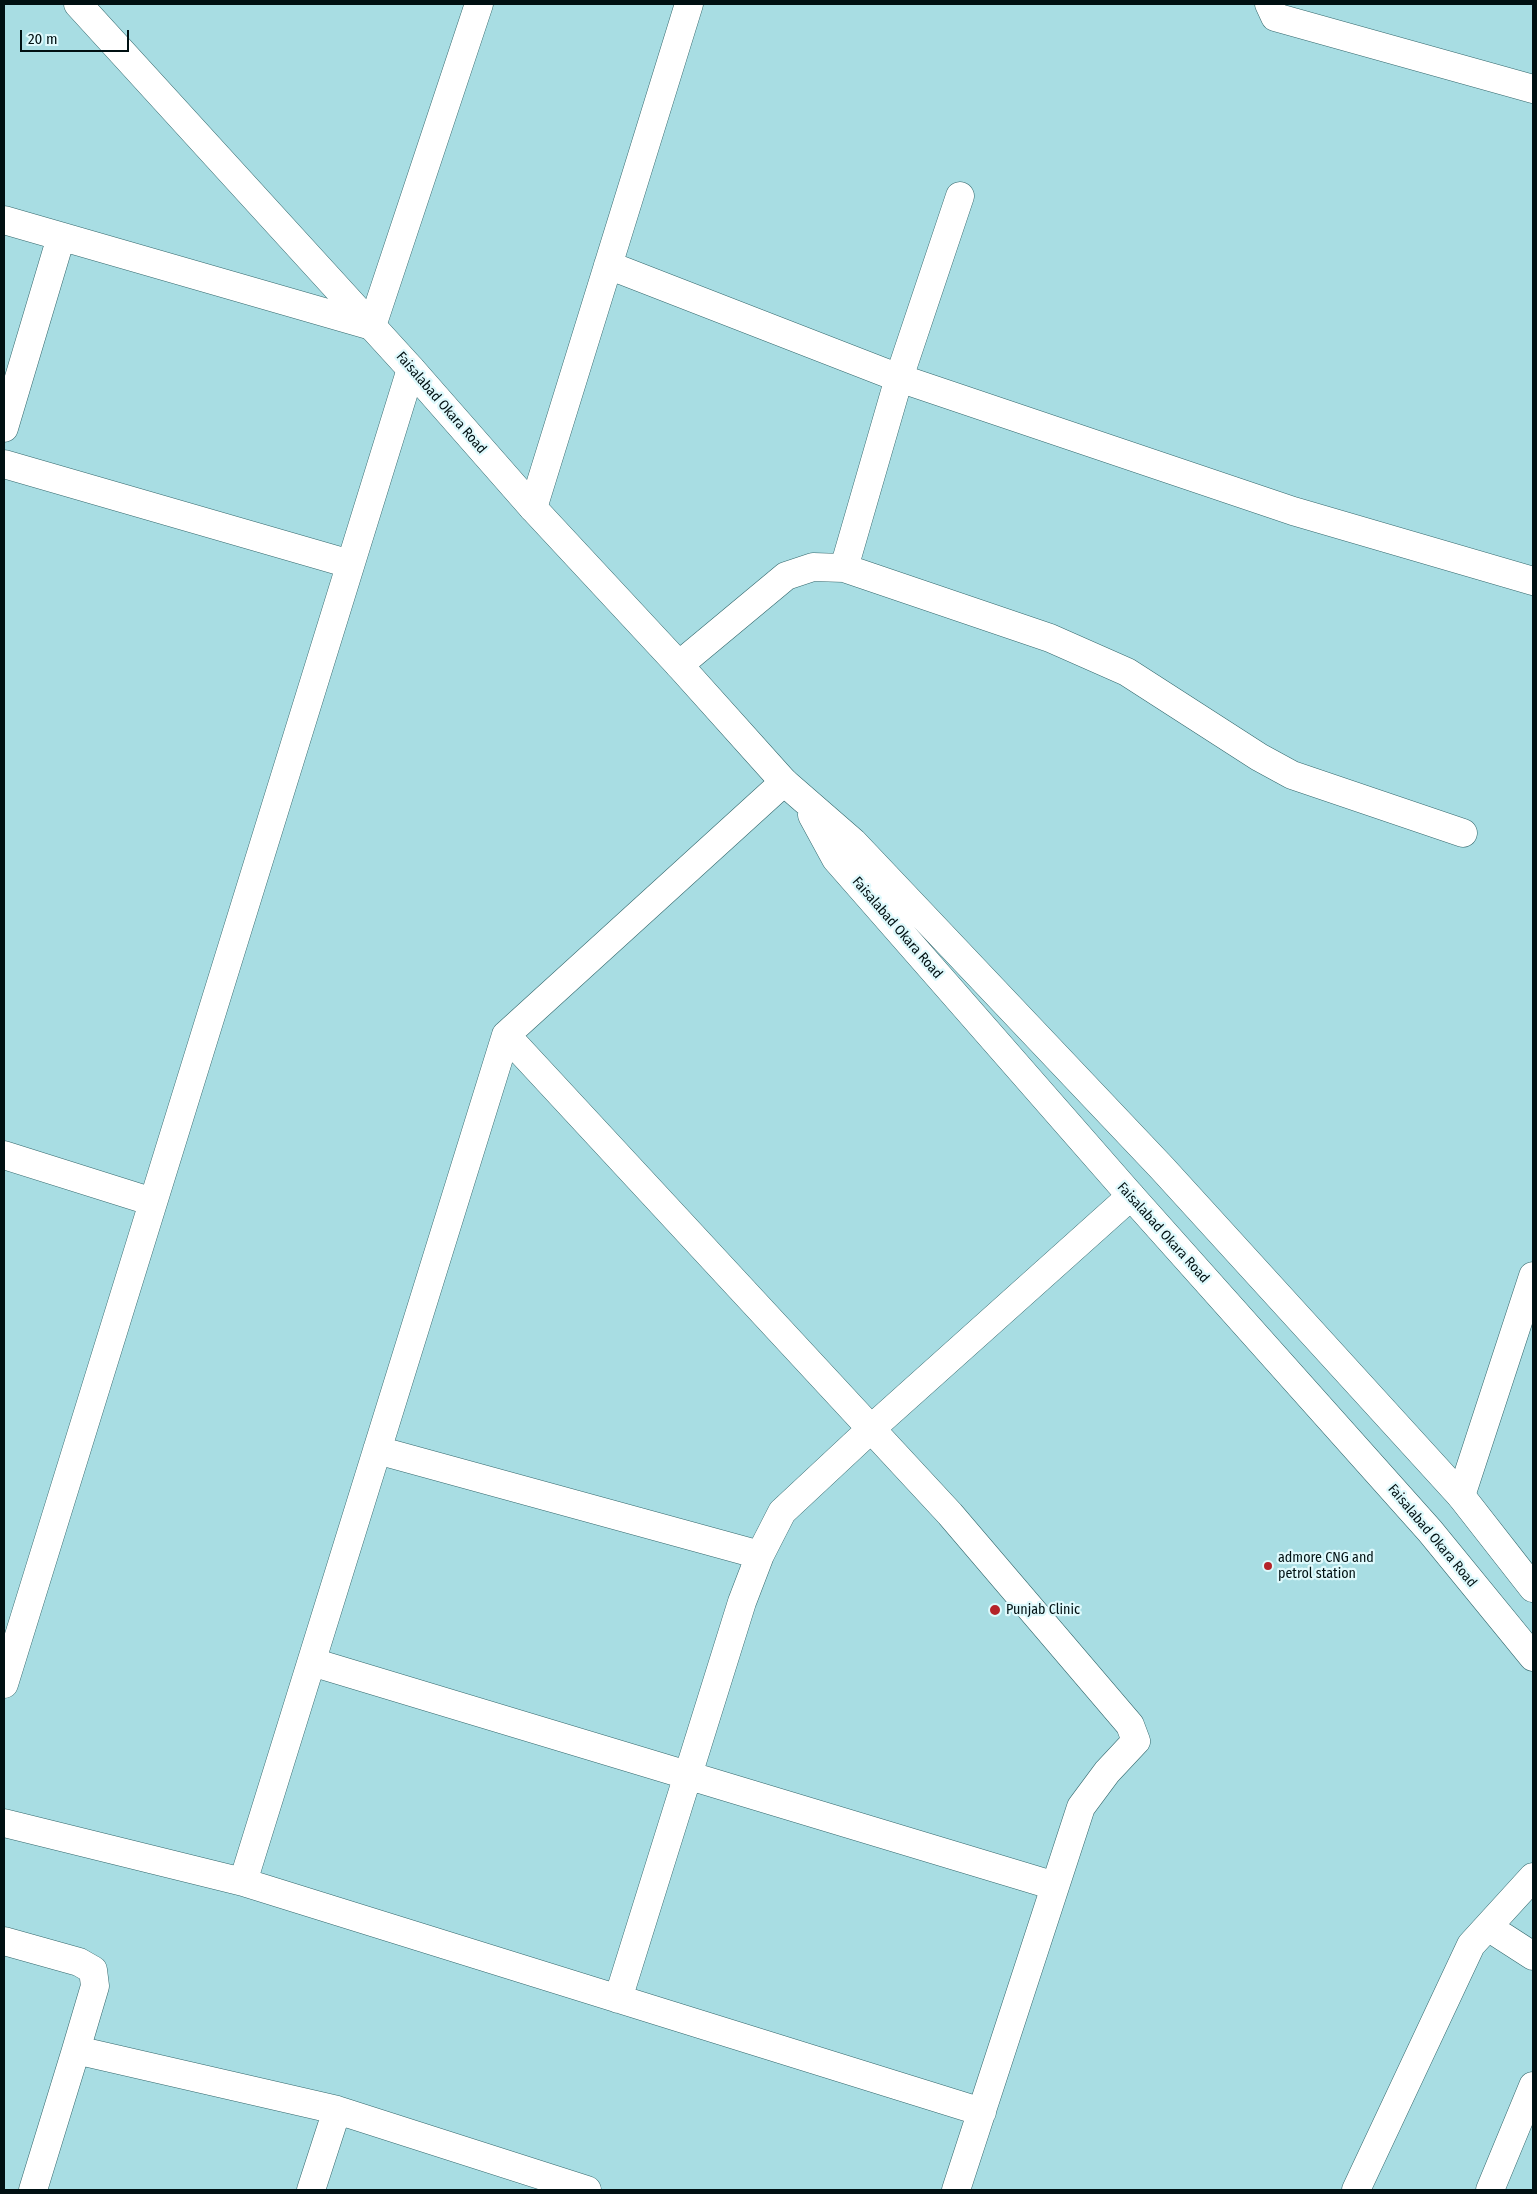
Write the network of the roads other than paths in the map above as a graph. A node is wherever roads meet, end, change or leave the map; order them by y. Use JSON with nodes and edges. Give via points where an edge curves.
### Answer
{"nodes":[{"id":1,"x":78,"y":4,"type":"edge"},
{"id":2,"x":479,"y":4,"type":"edge"},
{"id":3,"x":689,"y":4,"type":"edge"},
{"id":4,"x":1269,"y":4,"type":"edge"},
{"id":5,"x":1533,"y":89,"type":"edge"},
{"id":6,"x":960,"y":196,"type":"dead end"},
{"id":7,"x":4,"y":220,"type":"edge"},
{"id":8,"x":61,"y":237,"type":"junction"},
{"id":9,"x":608,"y":265,"type":"junction"},
{"id":10,"x":372,"y":326,"type":"junction"},
{"id":11,"x":411,"y":368,"type":"junction"},
{"id":12,"x":899,"y":378,"type":"junction"},
{"id":13,"x":4,"y":428,"type":"edge"},
{"id":14,"x":4,"y":464,"type":"edge"},
{"id":15,"x":533,"y":508,"type":"junction"},
{"id":16,"x":350,"y":564,"type":"junction"},
{"id":17,"x":844,"y":568,"type":"junction"},
{"id":18,"x":1533,"y":581,"type":"edge"},
{"id":19,"x":679,"y":665,"type":"junction"},
{"id":20,"x":784,"y":782,"type":"junction"},
{"id":21,"x":804,"y":801,"type":"junction"},
{"id":22,"x":1463,"y":833,"type":"dead end"},
{"id":23,"x":506,"y":1035,"type":"junction"},
{"id":24,"x":4,"y":1155,"type":"edge"},
{"id":25,"x":1131,"y":1196,"type":"junction"},
{"id":26,"x":153,"y":1202,"type":"junction"},
{"id":27,"x":1533,"y":1276,"type":"edge"},
{"id":28,"x":872,"y":1428,"type":"junction"},
{"id":29,"x":377,"y":1450,"type":"junction"},
{"id":30,"x":1461,"y":1496,"type":"junction"},
{"id":31,"x":760,"y":1555,"type":"junction"},
{"id":32,"x":1533,"y":1588,"type":"edge"},
{"id":33,"x":1533,"y":1657,"type":"edge"},
{"id":34,"x":312,"y":1662,"type":"junction"},
{"id":35,"x":4,"y":1684,"type":"edge"},
{"id":36,"x":688,"y":1777,"type":"junction"},
{"id":37,"x":4,"y":1823,"type":"edge"},
{"id":38,"x":1533,"y":1877,"type":"edge"},
{"id":39,"x":243,"y":1882,"type":"junction"},
{"id":40,"x":1055,"y":1886,"type":"junction"},
{"id":41,"x":1488,"y":1927,"type":"junction"},
{"id":42,"x":4,"y":1941,"type":"edge"},
{"id":43,"x":1533,"y":1956,"type":"edge"},
{"id":44,"x":618,"y":1999,"type":"junction"},
{"id":45,"x":76,"y":2050,"type":"junction"},
{"id":46,"x":1533,"y":2086,"type":"edge"},
{"id":47,"x":337,"y":2110,"type":"junction"},
{"id":48,"x":982,"y":2112,"type":"junction"},
{"id":49,"x":33,"y":2190,"type":"edge"},
{"id":50,"x":311,"y":2190,"type":"edge"},
{"id":51,"x":587,"y":2190,"type":"edge"},
{"id":52,"x":956,"y":2190,"type":"edge"},
{"id":53,"x":1356,"y":2190,"type":"edge"},
{"id":54,"x":1490,"y":2190,"type":"edge"}],
"edges":[{"from":1,"to":10,"type":"street","name":"Faisalabad Okara Road"},
{"from":2,"to":10,"type":"street"},
{"from":3,"to":9,"type":"street"},
{"from":4,"to":5,"type":"street","via":[[1275,17]]},
{"from":6,"to":12,"type":"street"},
{"from":7,"to":8,"type":"street"},
{"from":8,"to":10,"type":"street"},
{"from":8,"to":13,"type":"street"},
{"from":9,"to":12,"type":"street"},
{"from":9,"to":15,"type":"street"},
{"from":10,"to":11,"type":"street","name":"Faisalabad Okara Road"},
{"from":11,"to":15,"type":"street","name":"Faisalabad Okara Road"},
{"from":11,"to":16,"type":"street"},
{"from":12,"to":17,"type":"street"},
{"from":12,"to":18,"type":"street","via":[[1293,511]]},
{"from":14,"to":16,"type":"street"},
{"from":15,"to":19,"type":"street","name":"Faisalabad Okara Road"},
{"from":16,"to":26,"type":"street"},
{"from":17,"to":19,"type":"street","via":[[813,567],[786,576]]},
{"from":17,"to":22,"type":"street","via":[[1050,638],[1128,672],[1292,775]]},
{"from":19,"to":20,"type":"street","name":"Faisalabad Okara Road"},
{"from":20,"to":21,"type":"street","name":"Faisalabad Okara Road"},
{"from":20,"to":23,"type":"street"},
{"from":21,"to":25,"type":"street","name":"Faisalabad Okara Road","via":[[836,858]]},
{"from":21,"to":30,"type":"street","name":"Faisalabad Okara Road","via":[[853,842],[1156,1161]]},
{"from":23,"to":28,"type":"street"},
{"from":23,"to":29,"type":"street"},
{"from":24,"to":26,"type":"street"},
{"from":25,"to":28,"type":"street"},
{"from":25,"to":33,"type":"street","name":"Faisalabad Okara Road","via":[[1430,1531]]},
{"from":26,"to":35,"type":"street"},
{"from":27,"to":30,"type":"street"},
{"from":28,"to":31,"type":"street","via":[[782,1512]]},
{"from":28,"to":40,"type":"street","via":[[1130,1725],[1136,1740],[1081,1807]]},
{"from":29,"to":31,"type":"street"},
{"from":29,"to":34,"type":"street"},
{"from":30,"to":32,"type":"street","name":"Faisalabad Okara Road"},
{"from":31,"to":36,"type":"street","via":[[742,1602]]},
{"from":34,"to":36,"type":"street"},
{"from":34,"to":39,"type":"street"},
{"from":36,"to":40,"type":"street"},
{"from":36,"to":44,"type":"street"},
{"from":37,"to":39,"type":"street"},
{"from":38,"to":41,"type":"street"},
{"from":39,"to":44,"type":"street"},
{"from":40,"to":48,"type":"street"},
{"from":41,"to":43,"type":"street"},
{"from":41,"to":53,"type":"street","via":[[1471,1945]]},
{"from":42,"to":45,"type":"street","via":[[79,1962],[93,1970],[95,1986]]},
{"from":44,"to":48,"type":"street"},
{"from":45,"to":47,"type":"street"},
{"from":45,"to":49,"type":"street"},
{"from":46,"to":54,"type":"street"},
{"from":47,"to":50,"type":"street"},
{"from":47,"to":51,"type":"street"},
{"from":48,"to":52,"type":"street"}]}
